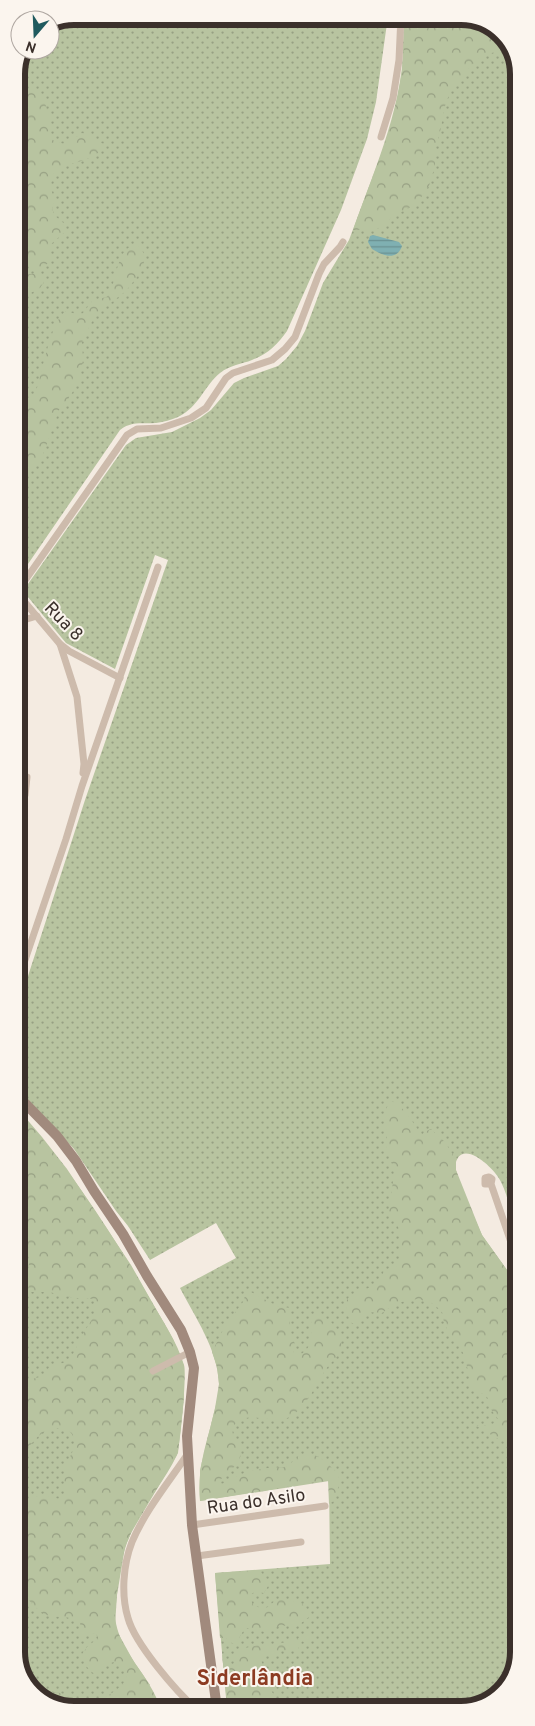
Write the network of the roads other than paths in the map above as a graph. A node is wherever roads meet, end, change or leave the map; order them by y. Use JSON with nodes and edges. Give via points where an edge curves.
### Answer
{"nodes":[{"id":1,"x":401,"y":25,"type":"edge"},
{"id":2,"x":381,"y":137,"type":"dead end"},
{"id":3,"x":343,"y":242,"type":"dead end"},
{"id":4,"x":158,"y":567,"type":"dead end"},
{"id":5,"x":25,"y":580,"type":"edge"},
{"id":6,"x":25,"y":602,"type":"edge"},
{"id":7,"x":37,"y":616,"type":"junction"},
{"id":8,"x":25,"y":620,"type":"edge"},
{"id":9,"x":60,"y":644,"type":"junction"},
{"id":10,"x":120,"y":678,"type":"junction"},
{"id":11,"x":27,"y":777,"type":"dead end"},
{"id":12,"x":82,"y":786,"type":"junction"},
{"id":13,"x":25,"y":795,"type":"edge"},
{"id":14,"x":25,"y":960,"type":"edge"},
{"id":15,"x":25,"y":1102,"type":"edge"},
{"id":16,"x":491,"y":1184,"type":"dead end"},
{"id":17,"x":510,"y":1237,"type":"edge"},
{"id":18,"x":190,"y":1352,"type":"junction"},
{"id":19,"x":153,"y":1371,"type":"dead end"},
{"id":20,"x":187,"y":1455,"type":"junction"},
{"id":21,"x":325,"y":1506,"type":"dead end"},
{"id":22,"x":192,"y":1525,"type":"junction"},
{"id":23,"x":301,"y":1542,"type":"dead end"},
{"id":24,"x":197,"y":1556,"type":"junction"},
{"id":25,"x":188,"y":1701,"type":"edge"},
{"id":26,"x":216,"y":1701,"type":"edge"}],
"edges":[{"from":1,"to":2,"type":"street","via":[[393,98]]},
{"from":3,"to":5,"type":"street","via":[[321,269],[295,337],[285,349],[272,360],[226,378],[206,408],[191,418],[160,428],[136,429],[127,435]]},
{"from":4,"to":10,"type":"street"},
{"from":6,"to":7,"type":"street","name":"Rua 8"},
{"from":7,"to":8,"type":"street"},
{"from":7,"to":9,"type":"street","name":"Rua 8"},
{"from":9,"to":10,"type":"street","name":"Rua 8"},
{"from":9,"to":12,"type":"street","via":[[80,716],[84,764]]},
{"from":10,"to":12,"type":"street"},
{"from":11,"to":13,"type":"street"},
{"from":12,"to":14,"type":"street"},
{"from":15,"to":18,"type":"street","via":[[76,1161],[181,1330]]},
{"from":16,"to":17,"type":"street"},
{"from":18,"to":19,"type":"street"},
{"from":18,"to":20,"type":"street","via":[[194,1368]]},
{"from":20,"to":22,"type":"street"},
{"from":20,"to":25,"type":"street","via":[[132,1542],[124,1580],[128,1618],[135,1635]]},
{"from":21,"to":22,"type":"street","name":"Rua do Asilo"},
{"from":22,"to":24,"type":"street"},
{"from":23,"to":24,"type":"street"},
{"from":24,"to":26,"type":"street"}]}
